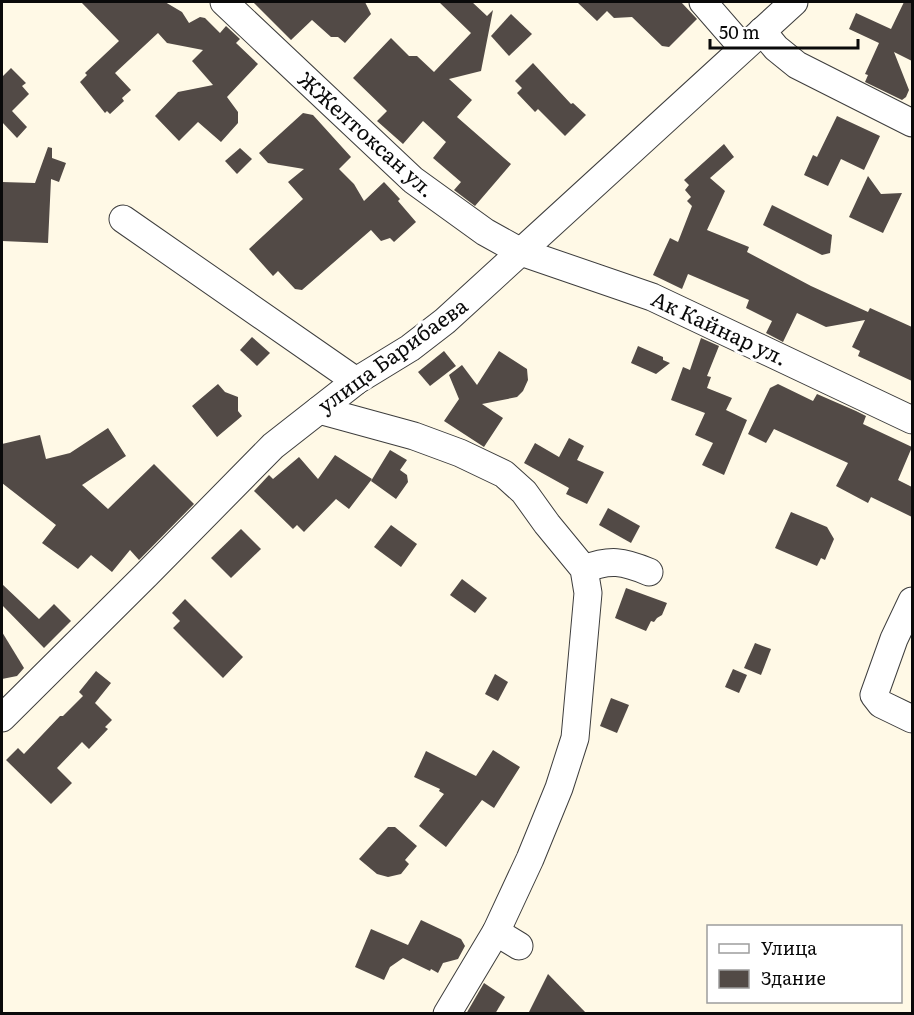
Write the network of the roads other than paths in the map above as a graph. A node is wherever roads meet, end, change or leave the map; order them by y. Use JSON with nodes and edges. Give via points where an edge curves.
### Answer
{"nodes":[{"id":1,"x":224,"y":2,"type":"edge"},
{"id":2,"x":703,"y":2,"type":"edge"},
{"id":3,"x":794,"y":2,"type":"edge"},
{"id":4,"x":752,"y":39,"type":"junction"},
{"id":5,"x":912,"y":123,"type":"edge"},
{"id":6,"x":123,"y":219,"type":"dead end"},
{"id":7,"x":521,"y":252,"type":"junction"},
{"id":8,"x":356,"y":381,"type":"junction"},
{"id":9,"x":319,"y":410,"type":"junction"},
{"id":10,"x":912,"y":420,"type":"edge"},
{"id":11,"x":584,"y":569,"type":"junction"},
{"id":12,"x":649,"y":572,"type":"dead end"},
{"id":13,"x":912,"y":601,"type":"edge"},
{"id":14,"x":2,"y":718,"type":"edge"},
{"id":15,"x":912,"y":719,"type":"edge"},
{"id":16,"x":496,"y":932,"type":"junction"},
{"id":17,"x":519,"y":946,"type":"dead end"},
{"id":18,"x":447,"y":1014,"type":"edge"}],
"edges":[{"from":1,"to":7,"type":"street","name":"ЖЖелтоксан ул.","via":[[412,180],[485,232]]},
{"from":2,"to":4,"type":"street"},
{"from":3,"to":4,"type":"street","name":"улица Барибаева"},
{"from":4,"to":5,"type":"street","via":[[776,48],[797,65]]},
{"from":4,"to":7,"type":"street","name":"улица Барибаева"},
{"from":6,"to":8,"type":"street"},
{"from":7,"to":8,"type":"street","name":"улица Барибаева","via":[[445,321]]},
{"from":7,"to":10,"type":"street","name":"Ак Кайнар ул.","via":[[652,297]]},
{"from":8,"to":9,"type":"street","name":"улица Барибаева"},
{"from":9,"to":11,"type":"street","via":[[414,436],[504,474],[524,492]]},
{"from":9,"to":14,"type":"street","name":"улица Барибаева","via":[[273,446]]},
{"from":11,"to":12,"type":"street","via":[[602,562],[622,563]]},
{"from":11,"to":16,"type":"street","via":[[588,593],[575,738],[530,860]]},
{"from":13,"to":15,"type":"street","via":[[874,695],[881,704]]},
{"from":16,"to":17,"type":"street"},
{"from":16,"to":18,"type":"street"}]}
